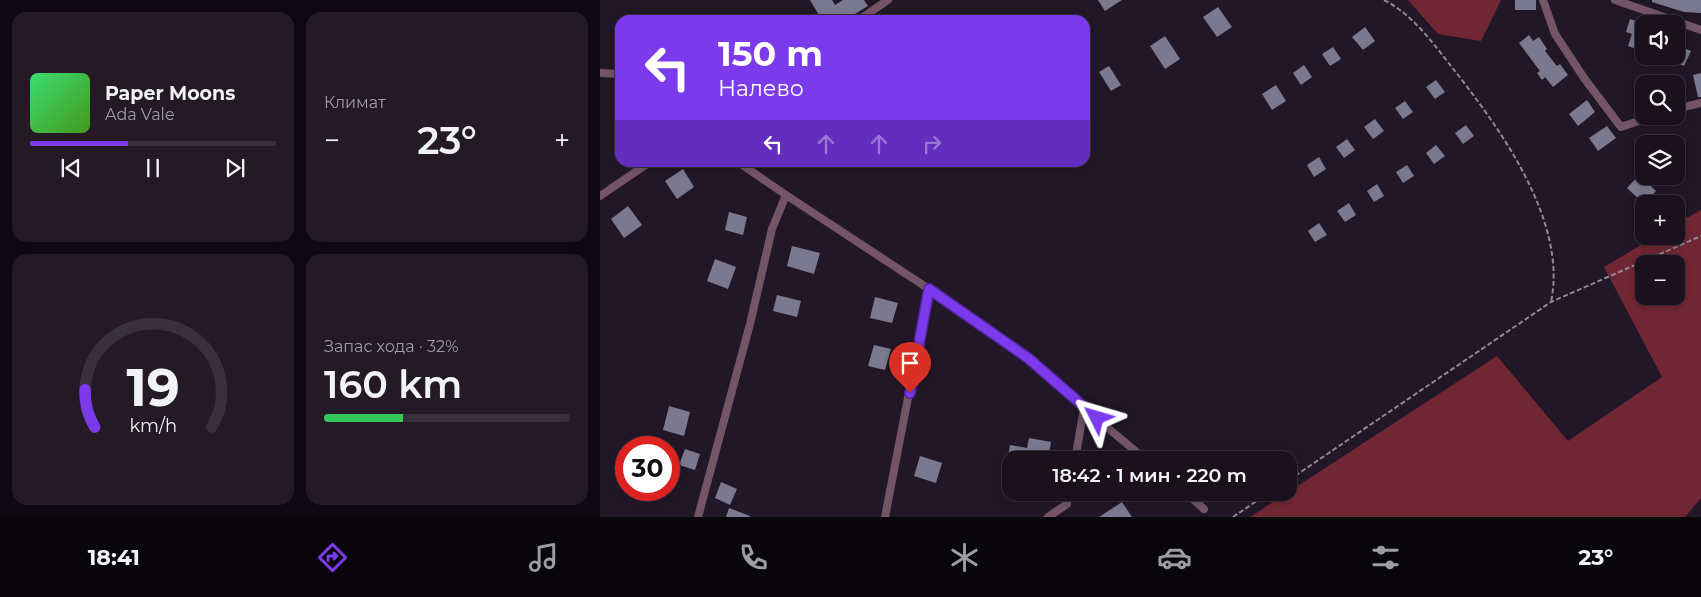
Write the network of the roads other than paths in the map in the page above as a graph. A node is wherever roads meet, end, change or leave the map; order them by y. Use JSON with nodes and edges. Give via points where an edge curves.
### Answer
{"nodes":[{"id":1,"x":888,"y":0,"type":"edge"},
{"id":2,"x":1544,"y":0,"type":"edge"},
{"id":3,"x":1615,"y":0,"type":"edge"},
{"id":4,"x":866,"y":15,"type":"edge"},
{"id":5,"x":1701,"y":30,"type":"edge"},
{"id":6,"x":600,"y":73,"type":"edge"},
{"id":7,"x":615,"y":74,"type":"edge"},
{"id":8,"x":1701,"y":103,"type":"edge"},
{"id":9,"x":1685,"y":107,"type":"edge"},
{"id":10,"x":1635,"y":122,"type":"edge"},
{"id":11,"x":643,"y":167,"type":"edge"},
{"id":12,"x":745,"y":167,"type":"edge"},
{"id":13,"x":786,"y":195,"type":"junction"},
{"id":14,"x":600,"y":196,"type":"edge"},
{"id":15,"x":929,"y":289,"type":"junction"},
{"id":16,"x":1084,"y":408,"type":"junction"},
{"id":17,"x":1077,"y":451,"type":"edge"},
{"id":18,"x":1135,"y":451,"type":"edge"},
{"id":19,"x":1068,"y":501,"type":"edge"},
{"id":20,"x":1195,"y":501,"type":"edge"},
{"id":21,"x":1204,"y":509,"type":"dead end"},
{"id":22,"x":698,"y":517,"type":"edge"},
{"id":23,"x":885,"y":517,"type":"edge"},
{"id":24,"x":1048,"y":517,"type":"edge"}],
"edges":[{"from":1,"to":4,"type":"street"},
{"from":2,"to":10,"type":"street","via":[[1555,34],[1584,78],[1621,127]]},
{"from":3,"to":5,"type":"street"},
{"from":6,"to":7,"type":"street"},
{"from":8,"to":9,"type":"street"},
{"from":11,"to":14,"type":"street"},
{"from":12,"to":13,"type":"street"},
{"from":13,"to":15,"type":"street"},
{"from":13,"to":22,"type":"street","via":[[772,229]]},
{"from":15,"to":16,"type":"street","via":[[1028,358]]},
{"from":15,"to":23,"type":"street"},
{"from":16,"to":17,"type":"street"},
{"from":16,"to":18,"type":"street"},
{"from":19,"to":24,"type":"street"},
{"from":20,"to":21,"type":"street"}]}
